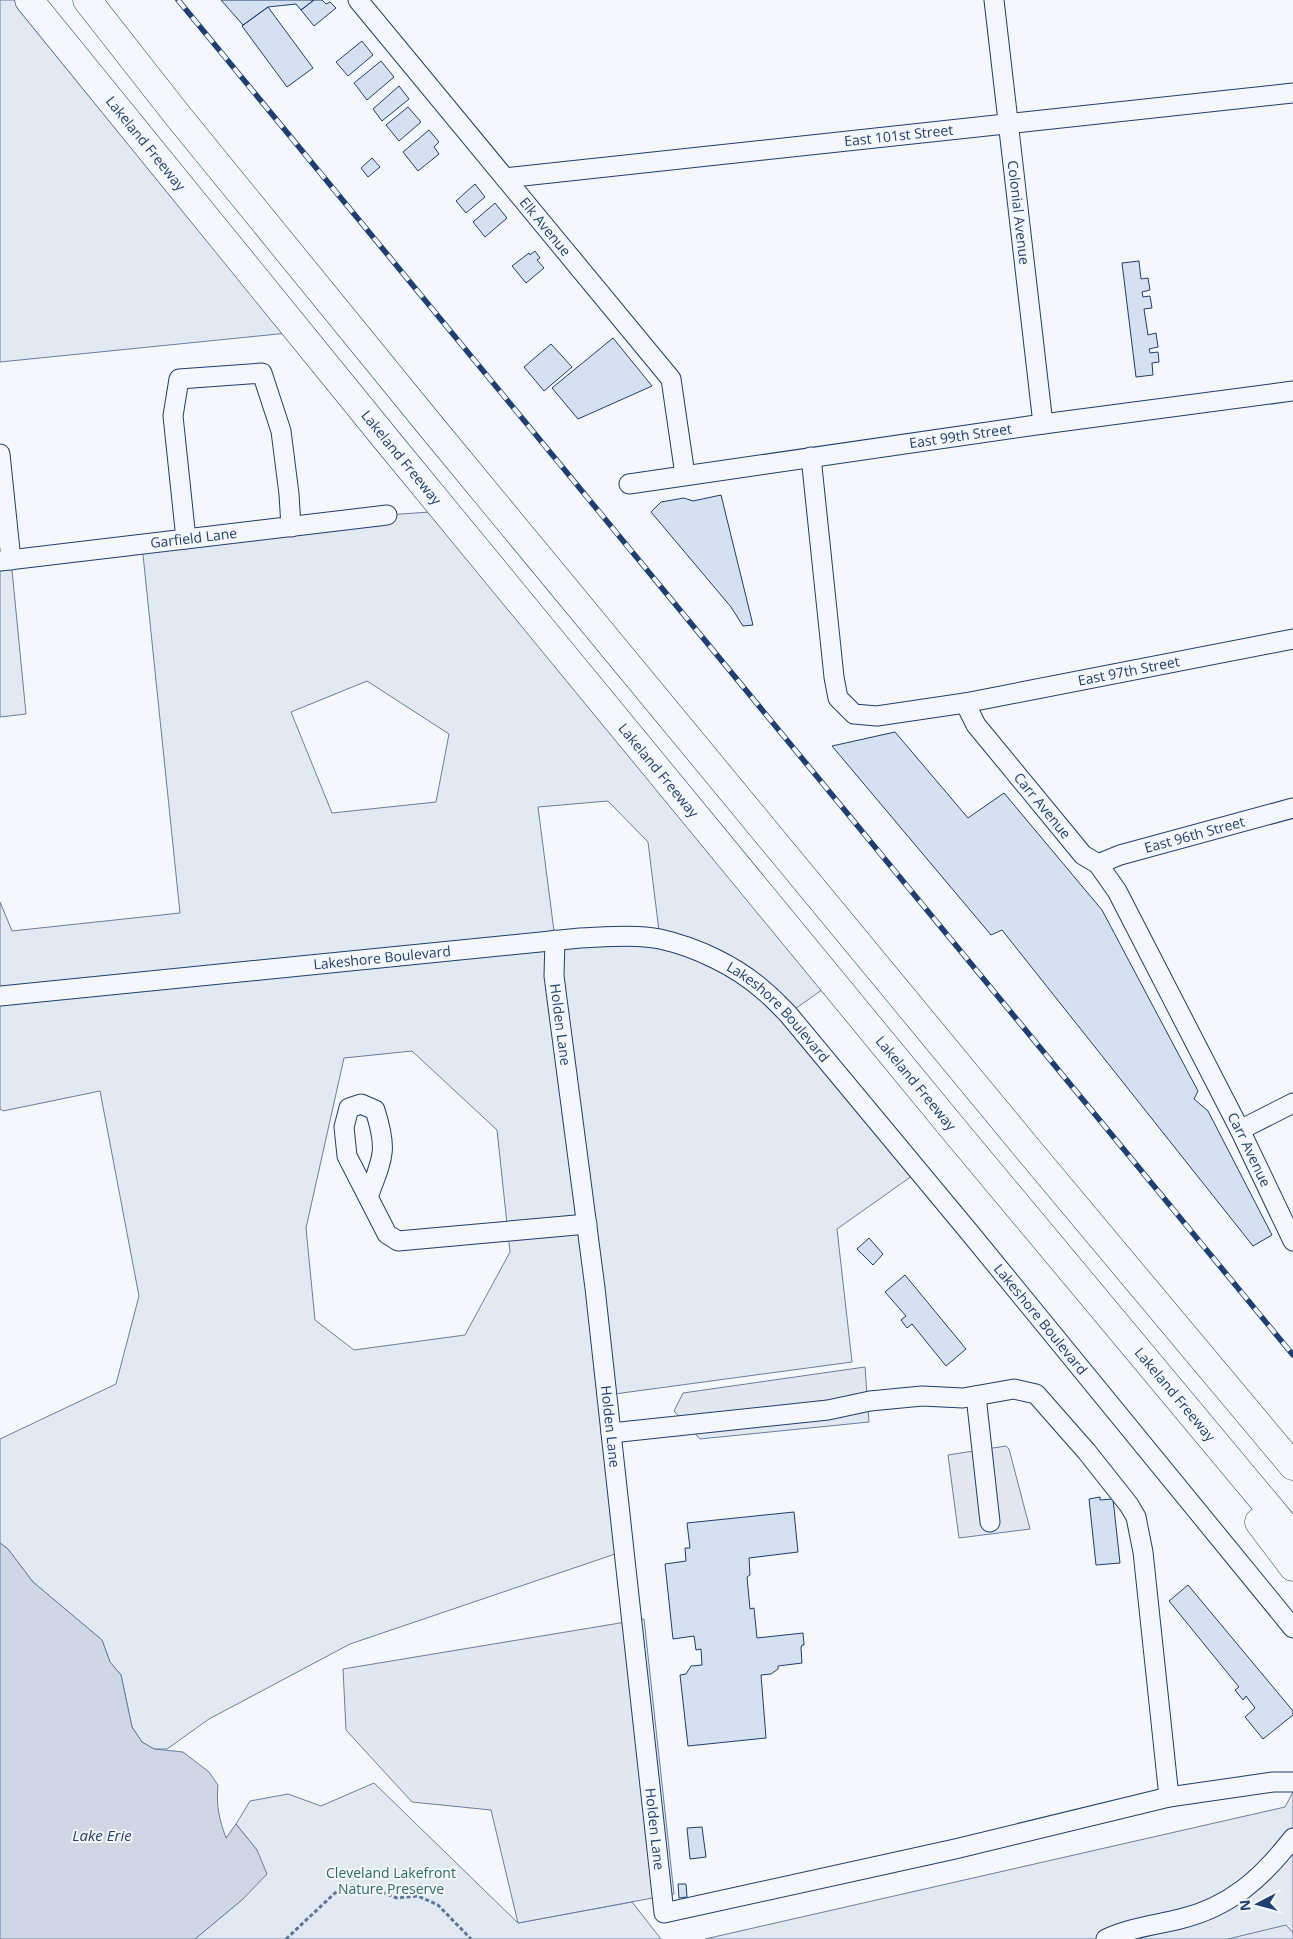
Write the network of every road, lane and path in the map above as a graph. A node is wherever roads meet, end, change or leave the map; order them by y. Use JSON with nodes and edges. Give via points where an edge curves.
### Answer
{"nodes":[{"id":1,"x":29,"y":0,"type":"edge"},
{"id":2,"x":87,"y":0,"type":"edge"},
{"id":3,"x":358,"y":0,"type":"edge"},
{"id":4,"x":994,"y":0,"type":"edge"},
{"id":5,"x":1293,"y":93,"type":"edge"},
{"id":6,"x":1007,"y":122,"type":"junction"},
{"id":7,"x":505,"y":178,"type":"junction"},
{"id":8,"x":1293,"y":391,"type":"edge"},
{"id":9,"x":1043,"y":424,"type":"junction"},
{"id":10,"x":0,"y":454,"type":"edge"},
{"id":11,"x":811,"y":457,"type":"junction"},
{"id":12,"x":685,"y":475,"type":"junction"},
{"id":13,"x":630,"y":484,"type":"dead end"},
{"id":14,"x":387,"y":515,"type":"dead end"},
{"id":15,"x":291,"y":527,"type":"junction"},
{"id":16,"x":186,"y":539,"type":"junction"},
{"id":17,"x":5,"y":561,"type":"edge"},
{"id":18,"x":1293,"y":639,"type":"edge"},
{"id":19,"x":965,"y":703,"type":"junction"},
{"id":20,"x":1293,"y":808,"type":"edge"},
{"id":21,"x":1098,"y":864,"type":"junction"},
{"id":22,"x":554,"y":940,"type":"junction"},
{"id":23,"x":0,"y":996,"type":"edge"},
{"id":24,"x":1293,"y":1103,"type":"edge"},
{"id":25,"x":1240,"y":1130,"type":"junction"},
{"id":26,"x":368,"y":1197,"type":"dead end"},
{"id":27,"x":587,"y":1224,"type":"junction"},
{"id":28,"x":1293,"y":1241,"type":"edge"},
{"id":29,"x":976,"y":1396,"type":"junction"},
{"id":30,"x":1182,"y":1402,"type":"junction"},
{"id":31,"x":611,"y":1433,"type":"junction"},
{"id":32,"x":1293,"y":1466,"type":"edge"},
{"id":33,"x":990,"y":1522,"type":"dead end"},
{"id":34,"x":1293,"y":1536,"type":"edge"},
{"id":35,"x":1293,"y":1567,"type":"edge"},
{"id":36,"x":1293,"y":1628,"type":"edge"},
{"id":37,"x":1293,"y":1782,"type":"edge"},
{"id":38,"x":1169,"y":1797,"type":"junction"},
{"id":39,"x":1293,"y":1838,"type":"edge"},
{"id":40,"x":286,"y":1939,"type":"edge"},
{"id":41,"x":471,"y":1939,"type":"edge"},
{"id":42,"x":1106,"y":1939,"type":"edge"}],
"edges":[{"from":1,"to":30,"type":"highway","name":"Lakeland Freeway","via":[[396,451]]},
{"from":2,"to":32,"type":"highway","via":[[434,430]]},
{"from":3,"to":7,"type":"street","name":"Elk Avenue"},
{"from":4,"to":6,"type":"street","name":"Colonial Avenue"},
{"from":5,"to":6,"type":"street","name":"East 101st Street"},
{"from":6,"to":7,"type":"street","name":"East 101st Street"},
{"from":6,"to":9,"type":"street","name":"Colonial Avenue"},
{"from":7,"to":12,"type":"street","name":"Elk Avenue","via":[[671,379]]},
{"from":8,"to":9,"type":"street","name":"East 99th Street"},
{"from":9,"to":11,"type":"street","name":"East 99th Street"},
{"from":10,"to":17,"type":"street"},
{"from":11,"to":12,"type":"street","name":"East 99th Street"},
{"from":11,"to":19,"type":"street","via":[[838,698],[854,714],[877,716]]},
{"from":12,"to":13,"type":"street","name":"East 99th Street"},
{"from":14,"to":15,"type":"street","name":"Garfield Lane"},
{"from":15,"to":16,"type":"street","name":"Garfield Lane"},
{"from":15,"to":16,"type":"street","via":[[281,431],[262,373],[179,379],[173,416]]},
{"from":16,"to":17,"type":"street","name":"Garfield Lane"},
{"from":18,"to":19,"type":"street","name":"East 97th Street"},
{"from":19,"to":21,"type":"street","name":"Carr Avenue","via":[[982,733],[1083,855]]},
{"from":20,"to":21,"type":"street","name":"East 96th Street","via":[[1120,854]]},
{"from":21,"to":25,"type":"street","name":"Carr Avenue","via":[[1116,891]]},
{"from":22,"to":23,"type":"street","name":"Lakeshore Boulevard"},
{"from":22,"to":27,"type":"street","name":"Holden Lane","via":[[554,976]]},
{"from":22,"to":36,"type":"street","name":"Lakeshore Boulevard","via":[[620,936],[660,939],[698,952],[735,970],[762,989],[788,1014],[851,1089]]},
{"from":24,"to":25,"type":"street"},
{"from":25,"to":28,"type":"street","name":"Carr Avenue"},
{"from":26,"to":27,"type":"street","via":[[387,1234],[398,1241]]},
{"from":27,"to":31,"type":"street","name":"Holden Lane"},
{"from":29,"to":31,"type":"street","via":[[896,1398],[828,1410]]},
{"from":29,"to":33,"type":"street"},
{"from":29,"to":38,"type":"street","via":[[1014,1390],[1036,1394],[1087,1452],[1136,1517],[1143,1552]]},
{"from":30,"to":34,"type":"highway","name":"Lakeland Freeway"},
{"from":30,"to":35,"type":"highway","via":[[1255,1516]]},
{"from":31,"to":38,"type":"street","name":"Holden Lane","via":[[664,1913],[955,1849]]},
{"from":37,"to":38,"type":"street"},
{"from":39,"to":42,"type":"street","via":[[1249,1886],[1221,1905],[1191,1917],[1134,1929]]},
{"from":40,"to":41,"type":"path","via":[[335,1893],[349,1885],[371,1888],[397,1898],[418,1896],[438,1904]]}]}
